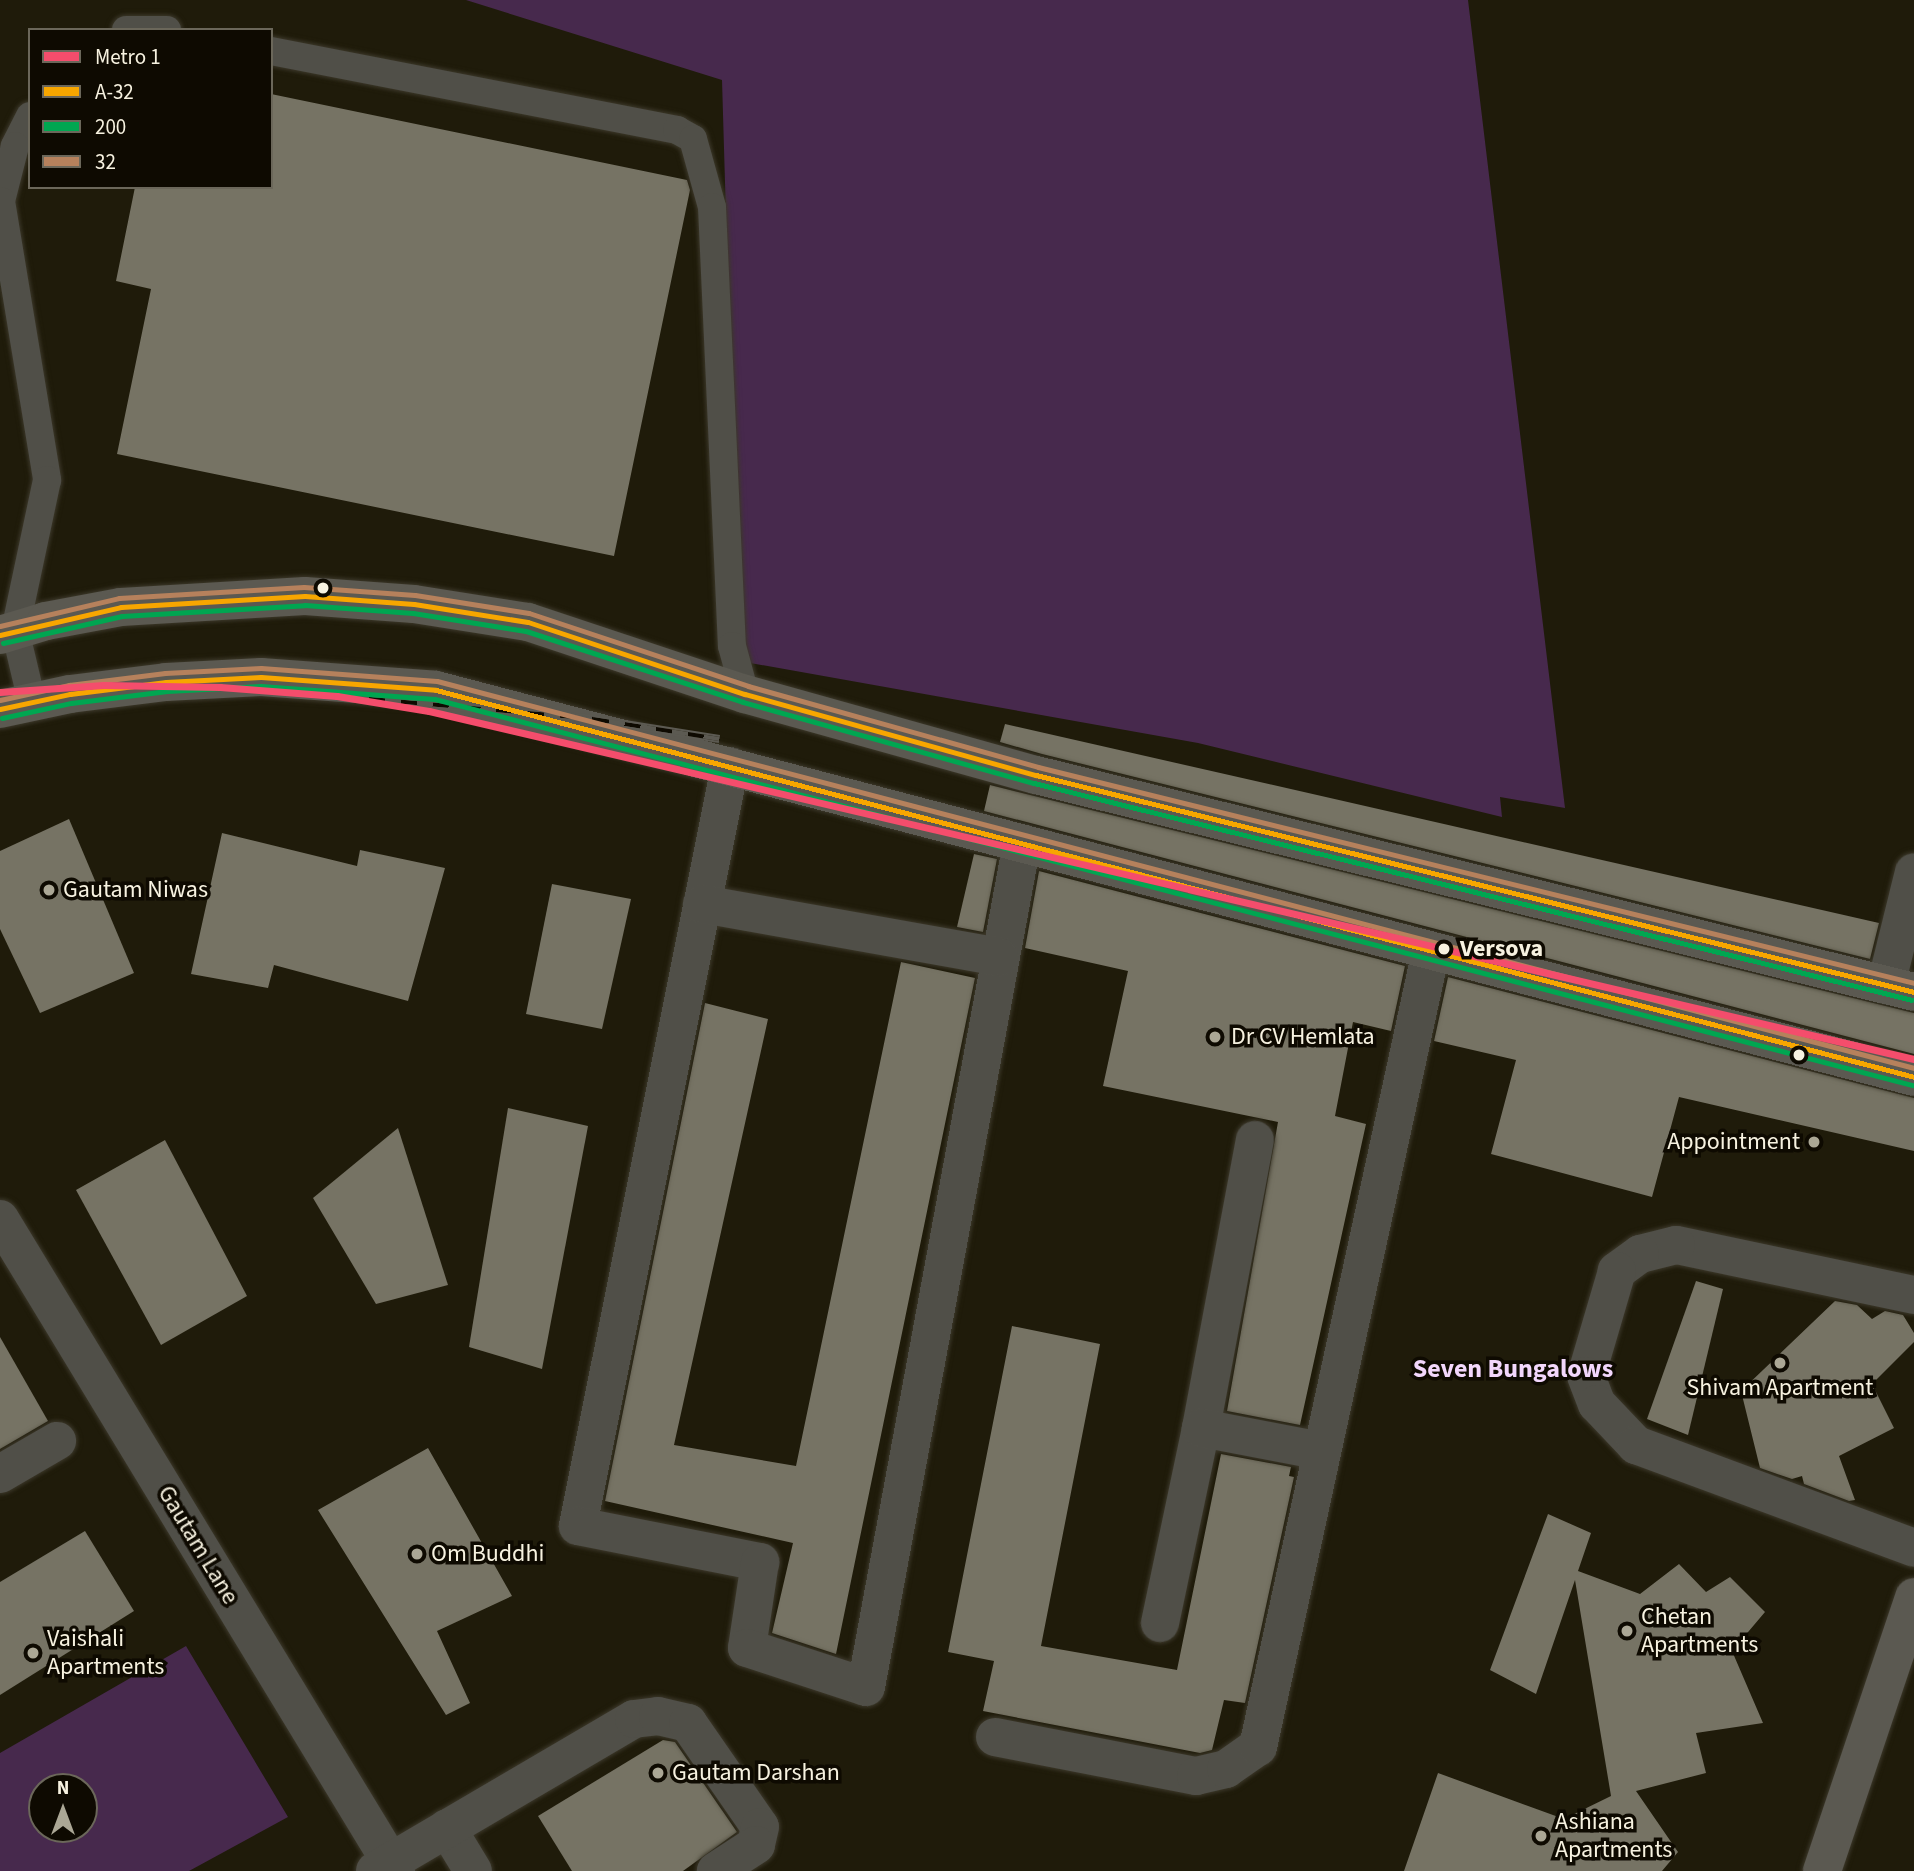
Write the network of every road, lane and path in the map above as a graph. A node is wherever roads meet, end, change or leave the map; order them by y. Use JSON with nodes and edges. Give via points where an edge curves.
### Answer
{"nodes":[{"id":1,"x":273,"y":51,"type":"edge"},
{"id":2,"x":28,"y":120,"type":"edge"},
{"id":3,"x":7,"y":633,"type":"edge"},
{"id":4,"x":745,"y":694,"type":"junction"},
{"id":5,"x":16,"y":706,"type":"edge"},
{"id":6,"x":730,"y":766,"type":"junction"},
{"id":7,"x":1022,"y":843,"type":"junction"},
{"id":8,"x":1913,"y":883,"type":"edge"},
{"id":9,"x":702,"y":904,"type":"junction"},
{"id":10,"x":1432,"y":951,"type":"junction"},
{"id":11,"x":999,"y":957,"type":"junction"},
{"id":12,"x":1900,"y":989,"type":"edge"},
{"id":13,"x":1914,"y":1077,"type":"edge"},
{"id":14,"x":1255,"y":1140,"type":"dead end"},
{"id":15,"x":0,"y":1219,"type":"edge"},
{"id":16,"x":1914,"y":1295,"type":"edge"},
{"id":17,"x":1201,"y":1428,"type":"junction"},
{"id":18,"x":57,"y":1441,"type":"dead end"},
{"id":19,"x":1322,"y":1451,"type":"junction"},
{"id":20,"x":0,"y":1474,"type":"edge"},
{"id":21,"x":1914,"y":1548,"type":"edge"},
{"id":22,"x":1914,"y":1597,"type":"edge"},
{"id":23,"x":1160,"y":1623,"type":"dead end"},
{"id":24,"x":995,"y":1737,"type":"dead end"},
{"id":25,"x":447,"y":1828,"type":"junction"},
{"id":26,"x":387,"y":1868,"type":"edge"},
{"id":27,"x":473,"y":1871,"type":"edge"},
{"id":28,"x":716,"y":1871,"type":"edge"},
{"id":29,"x":1822,"y":1871,"type":"edge"}],
"edges":[{"from":1,"to":4,"type":"lane","via":[[677,130],[693,139],[712,207],[732,646]]},
{"from":2,"to":3,"type":"lane","via":[[15,146],[1,201],[47,480]]},
{"from":3,"to":4,"type":"main road","via":[[121,607],[214,599],[305,596],[414,604],[528,622]]},
{"from":3,"to":5,"type":"lane"},
{"from":4,"to":12,"type":"main road","via":[[1049,778]]},
{"from":5,"to":6,"type":"main road","via":[[166,682],[261,677],[355,681],[436,690]]},
{"from":6,"to":7,"type":"main road"},
{"from":6,"to":9,"type":"street"},
{"from":7,"to":10,"type":"main road"},
{"from":7,"to":11,"type":"street"},
{"from":8,"to":12,"type":"street"},
{"from":9,"to":11,"type":"street"},
{"from":9,"to":11,"type":"street","via":[[578,1525],[761,1562],[747,1648],[866,1687]]},
{"from":10,"to":13,"type":"main road"},
{"from":10,"to":19,"type":"street"},
{"from":14,"to":17,"type":"street"},
{"from":15,"to":26,"type":"street","name":"Gautam Lane"},
{"from":16,"to":21,"type":"street","via":[[1676,1245],[1640,1254],[1617,1271],[1586,1376],[1597,1404],[1636,1445]]},
{"from":17,"to":19,"type":"street"},
{"from":17,"to":23,"type":"street"},
{"from":18,"to":20,"type":"street"},
{"from":19,"to":24,"type":"street","via":[[1258,1747],[1226,1769],[1196,1776]]},
{"from":22,"to":29,"type":"main road"},
{"from":25,"to":26,"type":"street"},
{"from":25,"to":27,"type":"street"},
{"from":25,"to":28,"type":"street","via":[[634,1718],[658,1716],[688,1723],[761,1827],[756,1845]]}]}
